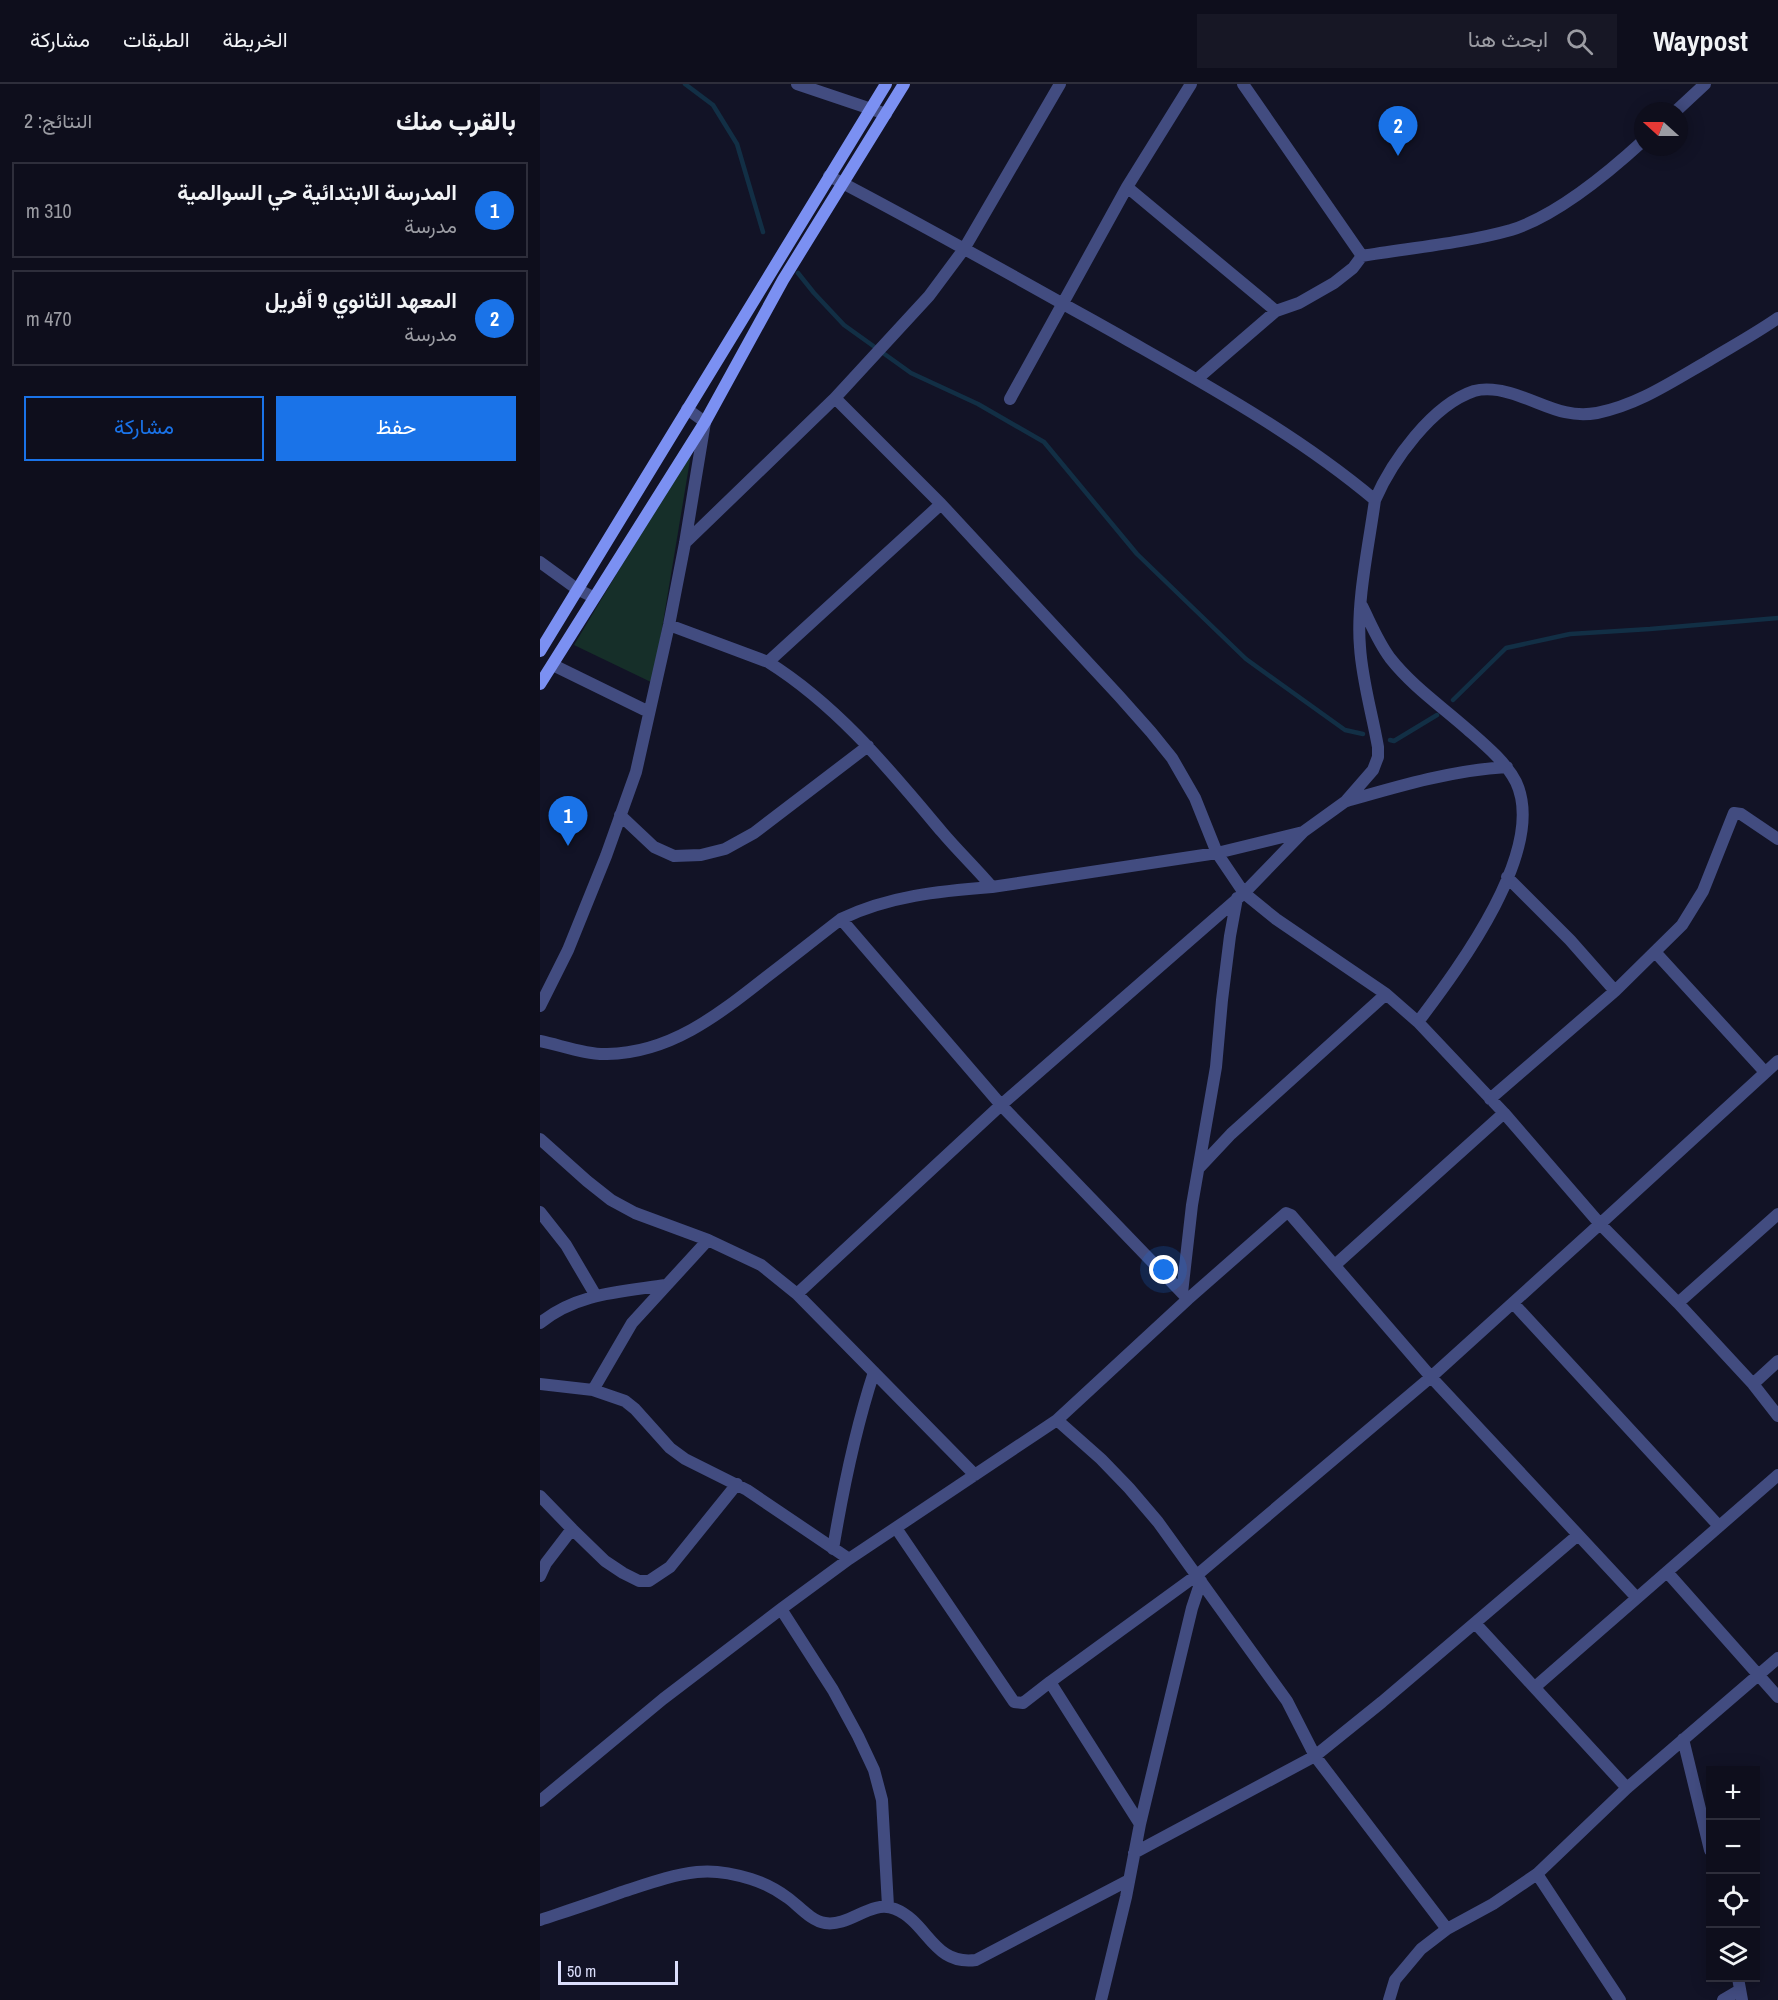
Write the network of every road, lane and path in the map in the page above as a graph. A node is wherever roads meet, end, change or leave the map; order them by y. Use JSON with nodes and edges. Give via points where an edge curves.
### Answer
{"nodes":[{"id":1,"x":796,"y":84,"type":"edge"},
{"id":2,"x":886,"y":84,"type":"edge"},
{"id":3,"x":904,"y":84,"type":"edge"},
{"id":4,"x":1060,"y":84,"type":"edge"},
{"id":5,"x":1191,"y":84,"type":"edge"},
{"id":6,"x":1243,"y":84,"type":"edge"},
{"id":7,"x":1705,"y":84,"type":"edge"},
{"id":8,"x":1686,"y":102,"type":"edge"},
{"id":9,"x":871,"y":108,"type":"junction"},
{"id":10,"x":886,"y":114,"type":"junction"},
{"id":11,"x":1634,"y":149,"type":"edge"},
{"id":12,"x":829,"y":176,"type":"junction"},
{"id":13,"x":843,"y":183,"type":"junction"},
{"id":14,"x":1127,"y":187,"type":"junction"},
{"id":15,"x":964,"y":249,"type":"junction"},
{"id":16,"x":1362,"y":256,"type":"junction"},
{"id":17,"x":1063,"y":304,"type":"junction"},
{"id":18,"x":1276,"y":311,"type":"junction"},
{"id":19,"x":1778,"y":318,"type":"edge"},
{"id":20,"x":1197,"y":379,"type":"junction"},
{"id":21,"x":835,"y":398,"type":"junction"},
{"id":22,"x":1010,"y":399,"type":"dead end"},
{"id":23,"x":687,"y":409,"type":"junction"},
{"id":24,"x":705,"y":422,"type":"junction"},
{"id":25,"x":1375,"y":500,"type":"junction"},
{"id":26,"x":941,"y":504,"type":"junction"},
{"id":27,"x":686,"y":543,"type":"junction"},
{"id":28,"x":540,"y":562,"type":"edge"},
{"id":29,"x":577,"y":588,"type":"junction"},
{"id":30,"x":593,"y":597,"type":"junction"},
{"id":31,"x":1361,"y":603,"type":"junction"},
{"id":32,"x":669,"y":625,"type":"junction"},
{"id":33,"x":540,"y":651,"type":"edge"},
{"id":34,"x":768,"y":662,"type":"junction"},
{"id":35,"x":553,"y":665,"type":"junction"},
{"id":36,"x":540,"y":684,"type":"edge"},
{"id":37,"x":649,"y":712,"type":"junction"},
{"id":38,"x":868,"y":746,"type":"junction"},
{"id":39,"x":1507,"y":767,"type":"junction"},
{"id":40,"x":1346,"y":801,"type":"junction"},
{"id":41,"x":620,"y":815,"type":"junction"},
{"id":42,"x":1303,"y":832,"type":"junction"},
{"id":43,"x":1778,"y":839,"type":"edge"},
{"id":44,"x":1217,"y":853,"type":"junction"},
{"id":45,"x":1507,"y":877,"type":"junction"},
{"id":46,"x":992,"y":887,"type":"junction"},
{"id":47,"x":1240,"y":896,"type":"junction"},
{"id":48,"x":841,"y":919,"type":"junction"},
{"id":49,"x":1656,"y":953,"type":"junction"},
{"id":50,"x":1615,"y":991,"type":"junction"},
{"id":51,"x":1386,"y":994,"type":"junction"},
{"id":52,"x":540,"y":1006,"type":"edge"},
{"id":53,"x":1418,"y":1022,"type":"junction"},
{"id":54,"x":540,"y":1041,"type":"edge"},
{"id":55,"x":1778,"y":1061,"type":"edge"},
{"id":56,"x":1765,"y":1072,"type":"junction"},
{"id":57,"x":1491,"y":1099,"type":"junction"},
{"id":58,"x":1001,"y":1105,"type":"junction"},
{"id":59,"x":1504,"y":1113,"type":"junction"},
{"id":60,"x":540,"y":1139,"type":"edge"},
{"id":61,"x":1198,"y":1168,"type":"junction"},
{"id":62,"x":540,"y":1212,"type":"edge"},
{"id":63,"x":1778,"y":1214,"type":"edge"},
{"id":64,"x":1600,"y":1224,"type":"junction"},
{"id":65,"x":708,"y":1240,"type":"junction"},
{"id":66,"x":1335,"y":1265,"type":"junction"},
{"id":67,"x":666,"y":1286,"type":"junction"},
{"id":68,"x":797,"y":1294,"type":"junction"},
{"id":69,"x":596,"y":1296,"type":"junction"},
{"id":70,"x":1185,"y":1296,"type":"junction"},
{"id":71,"x":1513,"y":1303,"type":"junction"},
{"id":72,"x":1678,"y":1304,"type":"junction"},
{"id":73,"x":540,"y":1323,"type":"edge"},
{"id":74,"x":1778,"y":1361,"type":"edge"},
{"id":75,"x":874,"y":1372,"type":"junction"},
{"id":76,"x":1431,"y":1377,"type":"junction"},
{"id":77,"x":540,"y":1384,"type":"edge"},
{"id":78,"x":1753,"y":1384,"type":"junction"},
{"id":79,"x":593,"y":1390,"type":"junction"},
{"id":80,"x":1778,"y":1416,"type":"edge"},
{"id":81,"x":1057,"y":1420,"type":"junction"},
{"id":82,"x":1778,"y":1474,"type":"edge"},
{"id":83,"x":975,"y":1475,"type":"junction"},
{"id":84,"x":737,"y":1485,"type":"junction"},
{"id":85,"x":540,"y":1496,"type":"edge"},
{"id":86,"x":1718,"y":1525,"type":"junction"},
{"id":87,"x":896,"y":1528,"type":"junction"},
{"id":88,"x":572,"y":1529,"type":"junction"},
{"id":89,"x":1578,"y":1535,"type":"junction"},
{"id":90,"x":833,"y":1549,"type":"junction"},
{"id":91,"x":849,"y":1559,"type":"junction"},
{"id":92,"x":1667,"y":1572,"type":"junction"},
{"id":93,"x":540,"y":1576,"type":"edge"},
{"id":94,"x":1199,"y":1578,"type":"junction"},
{"id":95,"x":1637,"y":1599,"type":"junction"},
{"id":96,"x":781,"y":1609,"type":"junction"},
{"id":97,"x":1475,"y":1623,"type":"junction"},
{"id":98,"x":1778,"y":1658,"type":"edge"},
{"id":99,"x":1758,"y":1675,"type":"junction"},
{"id":100,"x":1050,"y":1682,"type":"junction"},
{"id":101,"x":1535,"y":1687,"type":"junction"},
{"id":102,"x":1778,"y":1697,"type":"edge"},
{"id":103,"x":1683,"y":1739,"type":"junction"},
{"id":104,"x":1315,"y":1756,"type":"junction"},
{"id":105,"x":1627,"y":1788,"type":"junction"},
{"id":106,"x":540,"y":1801,"type":"edge"},
{"id":107,"x":1140,"y":1824,"type":"junction"},
{"id":108,"x":1706,"y":1834,"type":"edge"},
{"id":109,"x":1134,"y":1853,"type":"junction"},
{"id":110,"x":1536,"y":1874,"type":"junction"},
{"id":111,"x":1129,"y":1880,"type":"junction"},
{"id":112,"x":888,"y":1906,"type":"junction"},
{"id":113,"x":540,"y":1920,"type":"edge"},
{"id":114,"x":1448,"y":1929,"type":"junction"},
{"id":115,"x":1740,"y":1989,"type":"edge"},
{"id":116,"x":1101,"y":2000,"type":"edge"},
{"id":117,"x":1389,"y":2000,"type":"edge"},
{"id":118,"x":1620,"y":2000,"type":"edge"},
{"id":119,"x":1723,"y":2000,"type":"edge"}],
"edges":[{"from":1,"to":9,"type":"street"},
{"from":2,"to":9,"type":"main road"},
{"from":3,"to":10,"type":"main road"},
{"from":4,"to":15,"type":"street"},
{"from":5,"to":14,"type":"street"},
{"from":6,"to":16,"type":"street"},
{"from":7,"to":8,"type":"street"},
{"from":9,"to":10,"type":"street"},
{"from":9,"to":12,"type":"main road"},
{"from":10,"to":13,"type":"main road"},
{"from":11,"to":16,"type":"street","via":[[1569,200],[1512,229]]},
{"from":12,"to":13,"type":"street"},
{"from":12,"to":23,"type":"main road"},
{"from":13,"to":15,"type":"street"},
{"from":13,"to":24,"type":"main road","via":[[783,280]]},
{"from":14,"to":17,"type":"street"},
{"from":14,"to":18,"type":"street"},
{"from":15,"to":17,"type":"street"},
{"from":15,"to":21,"type":"street","via":[[929,296]]},
{"from":16,"to":18,"type":"street","via":[[1334,282],[1299,303]]},
{"from":17,"to":20,"type":"street"},
{"from":17,"to":22,"type":"street"},
{"from":18,"to":20,"type":"street"},
{"from":19,"to":25,"type":"street","via":[[1646,396],[1599,413],[1564,413],[1509,393],[1475,391],[1450,404],[1418,432],[1390,470]]},
{"from":20,"to":25,"type":"street","via":[[1307,447]]},
{"from":21,"to":26,"type":"street"},
{"from":21,"to":27,"type":"street"},
{"from":23,"to":24,"type":"street"},
{"from":23,"to":29,"type":"main road"},
{"from":24,"to":27,"type":"street"},
{"from":24,"to":30,"type":"main road"},
{"from":25,"to":31,"type":"street"},
{"from":26,"to":34,"type":"street"},
{"from":26,"to":44,"type":"street","via":[[1172,758],[1195,798]]},
{"from":27,"to":32,"type":"street"},
{"from":28,"to":29,"type":"street"},
{"from":29,"to":30,"type":"street"},
{"from":29,"to":33,"type":"main road"},
{"from":30,"to":35,"type":"main road"},
{"from":31,"to":39,"type":"street","via":[[1378,639],[1403,673]]},
{"from":31,"to":40,"type":"street","via":[[1359,644],[1378,757],[1373,770]]},
{"from":32,"to":34,"type":"street"},
{"from":32,"to":37,"type":"street"},
{"from":34,"to":38,"type":"street","via":[[794,678]]},
{"from":35,"to":36,"type":"main road"},
{"from":35,"to":37,"type":"street"},
{"from":37,"to":41,"type":"street","via":[[636,772]]},
{"from":38,"to":41,"type":"street","via":[[754,833],[725,849],[674,856],[654,847]]},
{"from":38,"to":46,"type":"street"},
{"from":39,"to":40,"type":"street","via":[[1480,769]]},
{"from":39,"to":45,"type":"street","via":[[1517,784],[1523,828]]},
{"from":40,"to":42,"type":"street"},
{"from":41,"to":52,"type":"street","via":[[568,950]]},
{"from":42,"to":44,"type":"street"},
{"from":42,"to":47,"type":"street"},
{"from":43,"to":49,"type":"street","via":[[1734,813],[1693,909]]},
{"from":44,"to":46,"type":"street"},
{"from":44,"to":47,"type":"street"},
{"from":45,"to":50,"type":"street"},
{"from":45,"to":53,"type":"street","via":[[1463,962]]},
{"from":46,"to":48,"type":"street","via":[[890,901]]},
{"from":47,"to":51,"type":"street"},
{"from":47,"to":58,"type":"street"},
{"from":47,"to":61,"type":"street","via":[[1230,936],[1216,1067]]},
{"from":48,"to":54,"type":"street","via":[[730,1006],[669,1042],[605,1055]]},
{"from":48,"to":58,"type":"street"},
{"from":49,"to":50,"type":"street"},
{"from":49,"to":56,"type":"street"},
{"from":50,"to":57,"type":"street"},
{"from":51,"to":53,"type":"street"},
{"from":51,"to":61,"type":"street"},
{"from":53,"to":57,"type":"street"},
{"from":55,"to":56,"type":"street"},
{"from":56,"to":64,"type":"street"},
{"from":57,"to":59,"type":"street"},
{"from":58,"to":68,"type":"street"},
{"from":58,"to":70,"type":"street"},
{"from":59,"to":64,"type":"street"},
{"from":59,"to":66,"type":"street"},
{"from":60,"to":65,"type":"street","via":[[611,1200],[646,1218]]},
{"from":61,"to":70,"type":"street"},
{"from":62,"to":69,"type":"street","via":[[566,1245]]},
{"from":63,"to":72,"type":"street"},
{"from":64,"to":71,"type":"street"},
{"from":64,"to":72,"type":"street"},
{"from":65,"to":67,"type":"street"},
{"from":65,"to":68,"type":"street","via":[[761,1265]]},
{"from":66,"to":70,"type":"street","via":[[1286,1213]]},
{"from":66,"to":76,"type":"street"},
{"from":67,"to":69,"type":"street"},
{"from":67,"to":79,"type":"street","via":[[632,1323]]},
{"from":68,"to":75,"type":"street"},
{"from":69,"to":73,"type":"street","via":[[560,1308]]},
{"from":70,"to":81,"type":"street"},
{"from":71,"to":76,"type":"street"},
{"from":71,"to":86,"type":"street"},
{"from":72,"to":78,"type":"street"},
{"from":74,"to":78,"type":"street"},
{"from":75,"to":83,"type":"street"},
{"from":75,"to":90,"type":"street","via":[[848,1464]]},
{"from":76,"to":89,"type":"street"},
{"from":76,"to":94,"type":"street"},
{"from":77,"to":79,"type":"street"},
{"from":78,"to":80,"type":"street"},
{"from":79,"to":84,"type":"street","via":[[625,1401],[670,1448]]},
{"from":81,"to":83,"type":"street"},
{"from":81,"to":94,"type":"street","via":[[1129,1488]]},
{"from":82,"to":86,"type":"street"},
{"from":83,"to":87,"type":"street"},
{"from":84,"to":88,"type":"street","via":[[670,1567],[650,1581],[639,1581],[623,1573]]},
{"from":84,"to":90,"type":"street"},
{"from":85,"to":88,"type":"street"},
{"from":86,"to":92,"type":"street"},
{"from":87,"to":91,"type":"street"},
{"from":87,"to":100,"type":"street","via":[[1014,1702],[1023,1702]]},
{"from":88,"to":93,"type":"street"},
{"from":89,"to":95,"type":"street"},
{"from":89,"to":97,"type":"street"},
{"from":90,"to":91,"type":"street"},
{"from":91,"to":96,"type":"street"},
{"from":92,"to":95,"type":"street"},
{"from":92,"to":99,"type":"street"},
{"from":94,"to":100,"type":"street"},
{"from":94,"to":104,"type":"street","via":[[1287,1701]]},
{"from":94,"to":107,"type":"street"},
{"from":95,"to":101,"type":"street"},
{"from":96,"to":106,"type":"street","via":[[663,1699]]},
{"from":96,"to":112,"type":"street","via":[[833,1690],[874,1770],[882,1800]]},
{"from":97,"to":101,"type":"street"},
{"from":97,"to":104,"type":"street"},
{"from":98,"to":99,"type":"street"},
{"from":99,"to":102,"type":"street"},
{"from":99,"to":103,"type":"street"},
{"from":100,"to":107,"type":"street"},
{"from":101,"to":105,"type":"street"},
{"from":103,"to":105,"type":"street"},
{"from":103,"to":108,"type":"street"},
{"from":104,"to":109,"type":"street"},
{"from":104,"to":114,"type":"street"},
{"from":105,"to":110,"type":"street"},
{"from":107,"to":109,"type":"street"},
{"from":109,"to":111,"type":"street"},
{"from":110,"to":114,"type":"street"},
{"from":110,"to":118,"type":"street"},
{"from":111,"to":112,"type":"street","via":[[976,1960],[964,1962],[943,1953],[907,1916]]},
{"from":111,"to":116,"type":"street"},
{"from":112,"to":113,"type":"street","via":[[825,1923],[752,1879],[699,1871],[667,1877]]},
{"from":114,"to":117,"type":"street","via":[[1405,1967],[1395,1980]]},
{"from":115,"to":119,"type":"street"}]}
